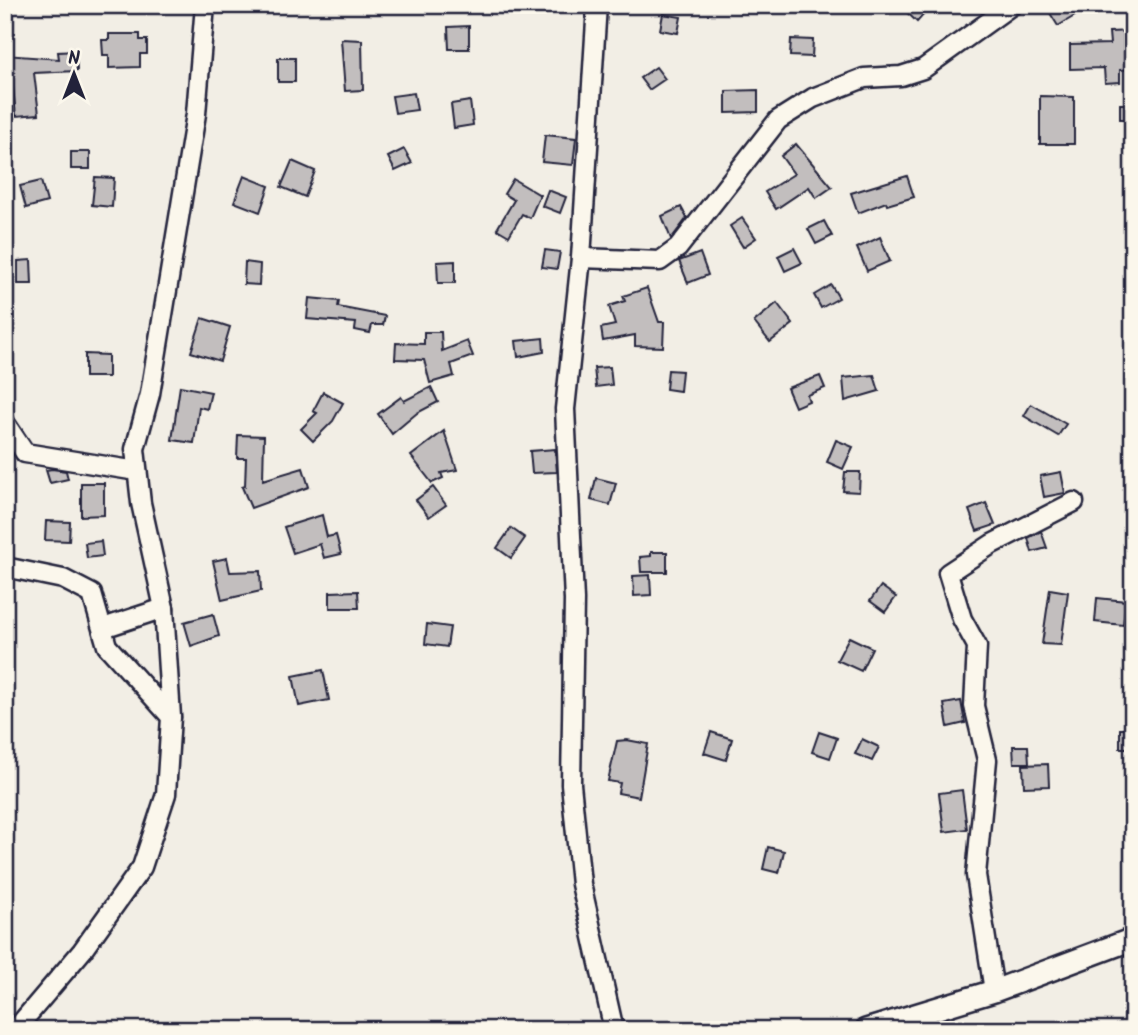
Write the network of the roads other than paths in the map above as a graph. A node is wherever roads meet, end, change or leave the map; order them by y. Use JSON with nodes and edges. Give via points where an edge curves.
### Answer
{"nodes":[{"id":1,"x":205,"y":5,"type":"edge"},
{"id":2,"x":597,"y":5,"type":"edge"},
{"id":3,"x":1012,"y":5,"type":"edge"},
{"id":4,"x":581,"y":258,"type":"junction"},
{"id":5,"x":5,"y":423,"type":"edge"},
{"id":6,"x":137,"y":471,"type":"junction"},
{"id":7,"x":1074,"y":502,"type":"dead end"},
{"id":8,"x":5,"y":567,"type":"edge"},
{"id":9,"x":164,"y":608,"type":"junction"},
{"id":10,"x":103,"y":628,"type":"junction"},
{"id":11,"x":171,"y":717,"type":"junction"},
{"id":12,"x":1133,"y":939,"type":"edge"},
{"id":13,"x":993,"y":991,"type":"junction"},
{"id":14,"x":15,"y":1030,"type":"edge"},
{"id":15,"x":614,"y":1030,"type":"edge"},
{"id":16,"x":866,"y":1030,"type":"edge"}],
"edges":[{"from":1,"to":6,"type":"street","via":[[196,114],[150,394],[135,449]]},
{"from":2,"to":4,"type":"street"},
{"from":3,"to":4,"type":"street","via":[[923,69],[901,76],[864,78],[813,98],[778,120],[687,238],[660,261]]},
{"from":4,"to":15,"type":"street","via":[[565,409],[574,600],[571,784],[581,884]]},
{"from":5,"to":6,"type":"street","via":[[25,453]]},
{"from":6,"to":9,"type":"street"},
{"from":7,"to":13,"type":"street","via":[[992,544],[948,573],[962,619],[977,646],[974,706],[987,760],[976,875]]},
{"from":8,"to":10,"type":"street","via":[[63,579],[92,594]]},
{"from":9,"to":10,"type":"street"},
{"from":9,"to":11,"type":"street"},
{"from":10,"to":11,"type":"street","via":[[107,646]]},
{"from":11,"to":14,"type":"street","via":[[166,794],[142,867],[82,951]]},
{"from":12,"to":13,"type":"street"},
{"from":13,"to":16,"type":"street"}]}
